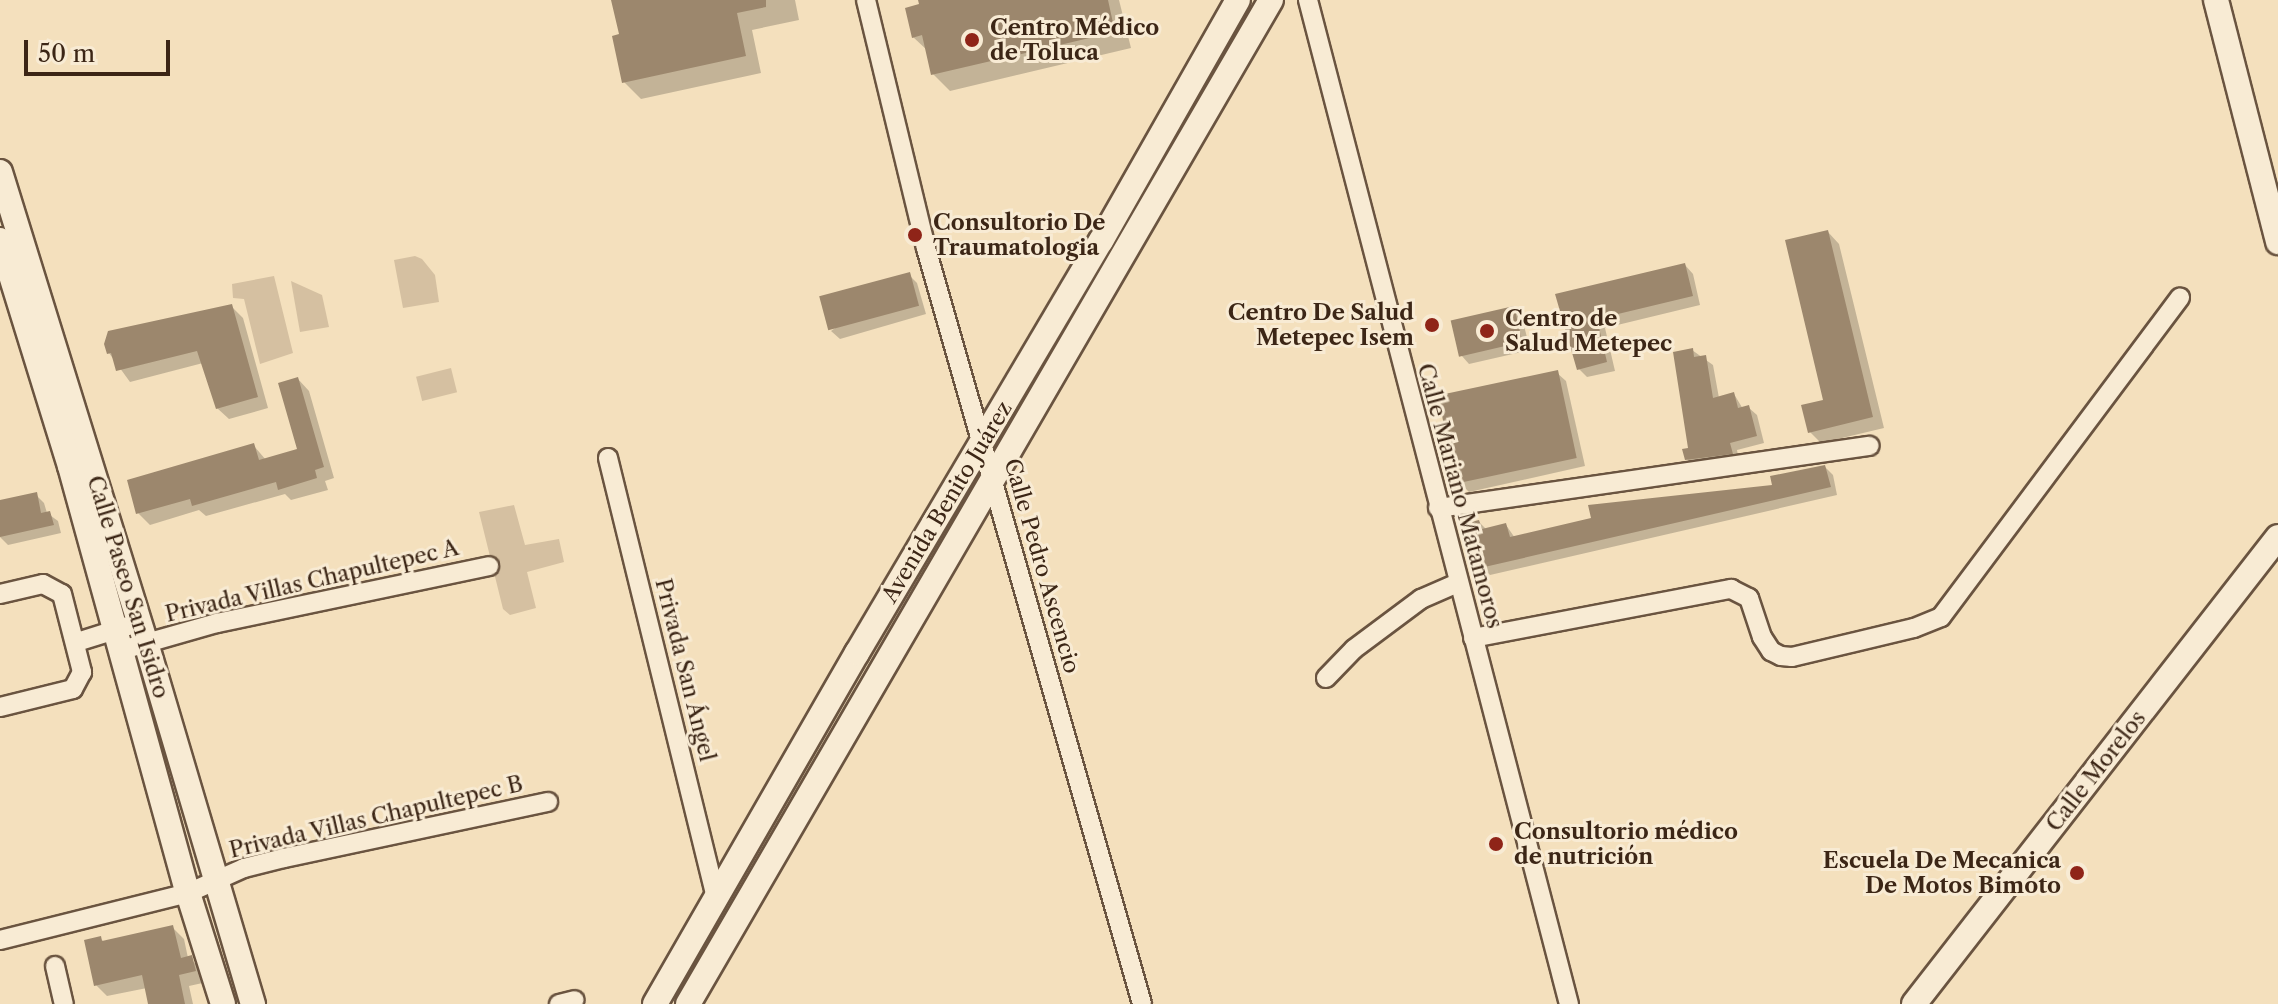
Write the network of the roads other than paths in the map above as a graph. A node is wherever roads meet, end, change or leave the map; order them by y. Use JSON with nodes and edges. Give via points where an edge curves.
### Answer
{"nodes":[{"id":1,"x":866,"y":0,"type":"edge"},
{"id":2,"x":1238,"y":0,"type":"edge"},
{"id":3,"x":1271,"y":0,"type":"edge"},
{"id":4,"x":1308,"y":0,"type":"edge"},
{"id":5,"x":2216,"y":0,"type":"edge"},
{"id":6,"x":0,"y":172,"type":"edge"},
{"id":7,"x":0,"y":240,"type":"edge"},
{"id":8,"x":2278,"y":242,"type":"edge"},
{"id":9,"x":2180,"y":298,"type":"dead end"},
{"id":10,"x":982,"y":444,"type":"junction"},
{"id":11,"x":1870,"y":446,"type":"dead end"},
{"id":12,"x":608,"y":458,"type":"dead end"},
{"id":13,"x":993,"y":477,"type":"junction"},
{"id":14,"x":1438,"y":508,"type":"junction"},
{"id":15,"x":2278,"y":537,"type":"edge"},
{"id":16,"x":489,"y":566,"type":"dead end"},
{"id":17,"x":1458,"y":583,"type":"junction"},
{"id":18,"x":0,"y":594,"type":"edge"},
{"id":19,"x":131,"y":636,"type":"junction"},
{"id":20,"x":1473,"y":638,"type":"junction"},
{"id":21,"x":77,"y":642,"type":"junction"},
{"id":22,"x":1326,"y":678,"type":"dead end"},
{"id":23,"x":0,"y":707,"type":"edge"},
{"id":24,"x":181,"y":766,"type":"junction"},
{"id":25,"x":156,"y":773,"type":"junction"},
{"id":26,"x":548,"y":802,"type":"dead end"},
{"id":27,"x":216,"y":881,"type":"junction"},
{"id":28,"x":188,"y":893,"type":"junction"},
{"id":29,"x":715,"y":895,"type":"junction"},
{"id":30,"x":0,"y":940,"type":"edge"},
{"id":31,"x":55,"y":966,"type":"dead end"},
{"id":32,"x":670,"y":978,"type":"junction"},
{"id":33,"x":64,"y":1004,"type":"edge"},
{"id":34,"x":223,"y":1004,"type":"edge"},
{"id":35,"x":253,"y":1004,"type":"edge"},
{"id":36,"x":655,"y":1004,"type":"edge"},
{"id":37,"x":681,"y":1004,"type":"edge"},
{"id":38,"x":688,"y":1004,"type":"edge"},
{"id":39,"x":1142,"y":1004,"type":"edge"},
{"id":40,"x":1569,"y":1004,"type":"edge"},
{"id":41,"x":1914,"y":1004,"type":"edge"}],
"edges":[{"from":1,"to":10,"type":"street","name":"Calle Pedro Ascencio","via":[[926,248]]},
{"from":2,"to":10,"type":"main road","name":"Avenida Benito Juárez"},
{"from":3,"to":13,"type":"main road","name":"Avenida Benito Juárez"},
{"from":4,"to":14,"type":"street","name":"Calle Mariano Matamoros"},
{"from":5,"to":8,"type":"main road"},
{"from":6,"to":19,"type":"main road","name":"Calle Paseo San Isidro"},
{"from":7,"to":19,"type":"main road","name":"Calle Paseo San Isidro"},
{"from":9,"to":20,"type":"street","via":[[1941,617],[1914,628],[1781,656],[1762,637],[1749,598],[1731,589]]},
{"from":10,"to":13,"type":"street","name":"Calle Pedro Ascencio"},
{"from":10,"to":29,"type":"main road","name":"Avenida Benito Juárez"},
{"from":11,"to":14,"type":"street"},
{"from":12,"to":29,"type":"street","name":"Privada San Ángel"},
{"from":13,"to":38,"type":"main road","name":"Avenida Benito Juárez"},
{"from":13,"to":39,"type":"street","name":"Calle Pedro Ascencio"},
{"from":14,"to":17,"type":"street","name":"Calle Mariano Matamoros"},
{"from":15,"to":41,"type":"main road","name":"Calle Morelos"},
{"from":16,"to":19,"type":"street","name":"Privada Villas Chapultepec A"},
{"from":17,"to":20,"type":"street","name":"Calle Mariano Matamoros"},
{"from":17,"to":22,"type":"street","via":[[1421,599],[1354,649]]},
{"from":18,"to":21,"type":"street","via":[[43,584],[55,587]]},
{"from":19,"to":21,"type":"street","name":"Privada Villas Chapultepec A"},
{"from":19,"to":24,"type":"main road","name":"Calle Paseo San Isidro"},
{"from":19,"to":25,"type":"main road","name":"Calle Paseo San Isidro"},
{"from":20,"to":40,"type":"street","name":"Calle Mariano Matamoros"},
{"from":21,"to":23,"type":"street","via":[[82,672],[73,689]]},
{"from":24,"to":25,"type":"main road"},
{"from":24,"to":27,"type":"main road","name":"Calle Paseo San Isidro"},
{"from":25,"to":28,"type":"main road","name":"Calle Paseo San Isidro"},
{"from":26,"to":27,"type":"street","name":"Privada Villas Chapultepec B","via":[[284,858]]},
{"from":27,"to":28,"type":"street","name":"Privada Villas Chapultepec B"},
{"from":27,"to":35,"type":"main road","name":"Calle Paseo San Isidro"},
{"from":28,"to":30,"type":"street","name":"Privada Villas Chapultepec B"},
{"from":28,"to":34,"type":"main road","name":"Calle Paseo San Isidro"},
{"from":29,"to":32,"type":"main road","name":"Avenida Benito Juárez"},
{"from":31,"to":33,"type":"street"},
{"from":32,"to":36,"type":"main road","name":"Avenida Benito Juárez"},
{"from":32,"to":37,"type":"street"}]}
